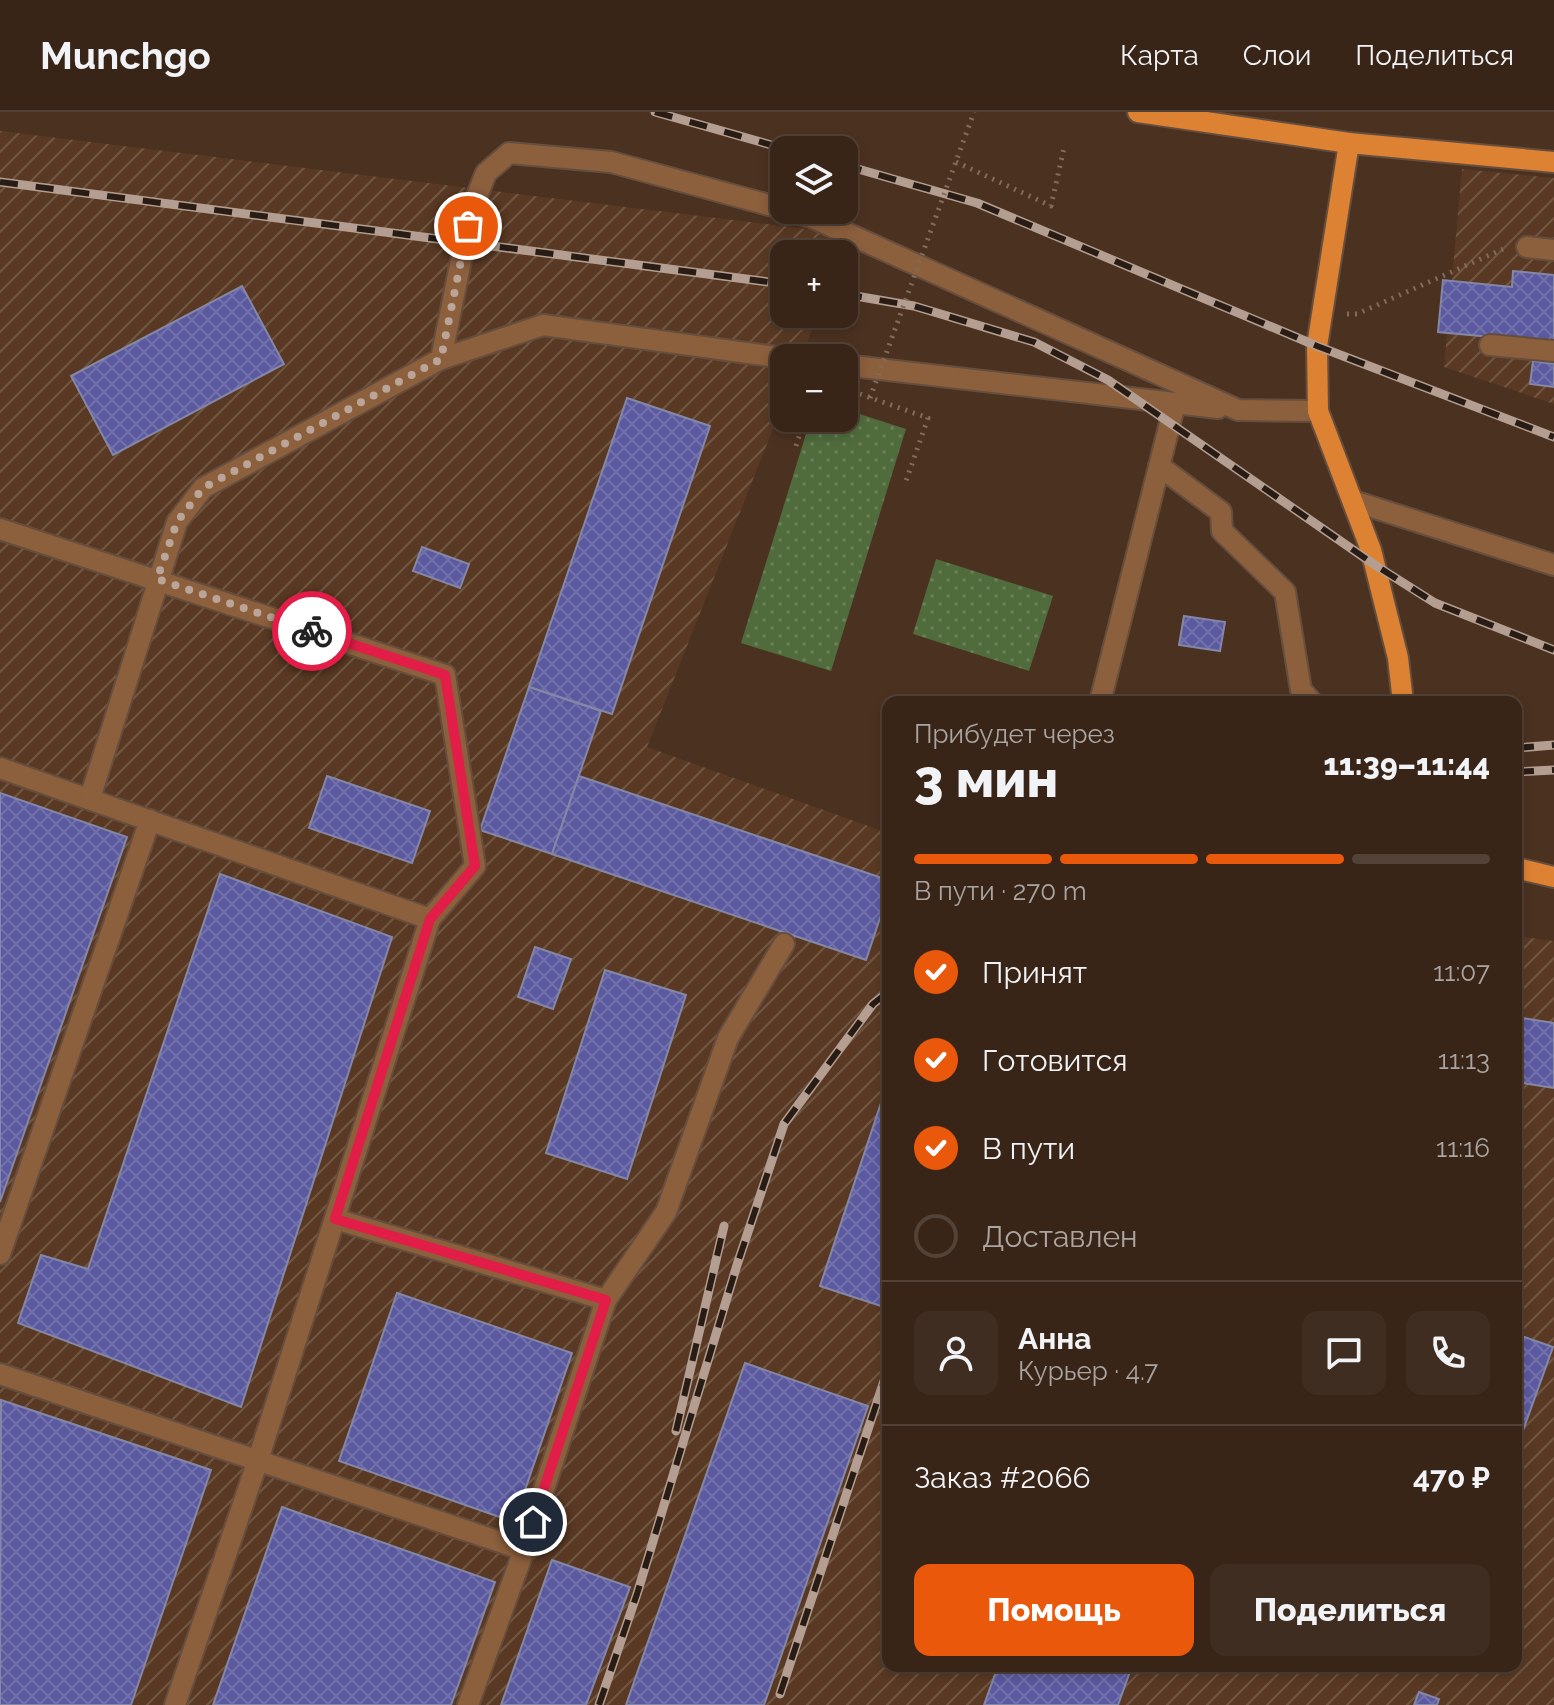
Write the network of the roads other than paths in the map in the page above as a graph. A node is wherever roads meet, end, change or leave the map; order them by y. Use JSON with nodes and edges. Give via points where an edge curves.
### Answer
{"nodes":[{"id":1,"x":1138,"y":112,"type":"edge"},
{"id":2,"x":1349,"y":143,"type":"junction"},
{"id":3,"x":1554,"y":162,"type":"edge"},
{"id":4,"x":770,"y":206,"type":"edge"},
{"id":5,"x":826,"y":224,"type":"edge"},
{"id":6,"x":1527,"y":247,"type":"road end"},
{"id":7,"x":1554,"y":250,"type":"edge"},
{"id":8,"x":1490,"y":345,"type":"dead end"},
{"id":9,"x":1554,"y":351,"type":"edge"},
{"id":10,"x":770,"y":356,"type":"edge"},
{"id":11,"x":441,"y":359,"type":"junction"},
{"id":12,"x":858,"y":367,"type":"edge"},
{"id":13,"x":1175,"y":403,"type":"junction"},
{"id":14,"x":1238,"y":410,"type":"junction"},
{"id":15,"x":1318,"y":411,"type":"junction"},
{"id":16,"x":1159,"y":466,"type":"junction"},
{"id":17,"x":1353,"y":501,"type":"junction"},
{"id":18,"x":0,"y":529,"type":"edge"},
{"id":19,"x":1554,"y":565,"type":"edge"},
{"id":20,"x":157,"y":579,"type":"junction"},
{"id":21,"x":1102,"y":696,"type":"edge"},
{"id":22,"x":1306,"y":696,"type":"edge"},
{"id":23,"x":1402,"y":696,"type":"edge"},
{"id":24,"x":0,"y":768,"type":"edge"},
{"id":25,"x":90,"y":798,"type":"junction"},
{"id":26,"x":150,"y":820,"type":"junction"},
{"id":27,"x":1522,"y":869,"type":"edge"},
{"id":28,"x":1554,"y":877,"type":"edge"},
{"id":29,"x":430,"y":919,"type":"junction"},
{"id":30,"x":784,"y":944,"type":"dead end"},
{"id":31,"x":335,"y":1219,"type":"junction"},
{"id":32,"x":0,"y":1254,"type":"edge"},
{"id":33,"x":606,"y":1300,"type":"junction"},
{"id":34,"x":0,"y":1374,"type":"edge"},
{"id":35,"x":258,"y":1460,"type":"junction"},
{"id":36,"x":524,"y":1550,"type":"junction"},
{"id":37,"x":175,"y":1705,"type":"edge"},
{"id":38,"x":468,"y":1705,"type":"edge"}],
"edges":[{"from":1,"to":2,"type":"main road"},
{"from":2,"to":3,"type":"main road"},
{"from":2,"to":15,"type":"main road","via":[[1317,346]]},
{"from":4,"to":11,"type":"lane","via":[[611,162],[509,153],[486,173],[471,211]]},
{"from":5,"to":14,"type":"lane"},
{"from":6,"to":7,"type":"lane"},
{"from":8,"to":9,"type":"lane"},
{"from":10,"to":11,"type":"lane","via":[[543,325]]},
{"from":11,"to":20,"type":"lane","via":[[203,488],[177,522]]},
{"from":12,"to":13,"type":"lane"},
{"from":13,"to":14,"type":"lane"},
{"from":13,"to":16,"type":"lane"},
{"from":14,"to":15,"type":"lane"},
{"from":15,"to":17,"type":"main road"},
{"from":16,"to":21,"type":"lane"},
{"from":16,"to":22,"type":"lane","via":[[1221,512],[1222,531],[1285,592],[1301,690]]},
{"from":17,"to":19,"type":"lane"},
{"from":17,"to":23,"type":"main road","via":[[1395,642]]},
{"from":18,"to":20,"type":"lane"},
{"from":20,"to":25,"type":"lane"},
{"from":20,"to":29,"type":"lane","via":[[445,675],[475,866]]},
{"from":24,"to":25,"type":"lane"},
{"from":25,"to":26,"type":"lane"},
{"from":26,"to":29,"type":"lane"},
{"from":26,"to":32,"type":"lane"},
{"from":27,"to":28,"type":"main road"},
{"from":29,"to":31,"type":"lane"},
{"from":30,"to":33,"type":"lane","via":[[728,1038],[666,1212]]},
{"from":31,"to":33,"type":"lane"},
{"from":31,"to":35,"type":"lane"},
{"from":33,"to":36,"type":"lane"},
{"from":34,"to":35,"type":"lane"},
{"from":35,"to":36,"type":"lane"},
{"from":35,"to":37,"type":"lane"},
{"from":36,"to":38,"type":"lane"}]}
